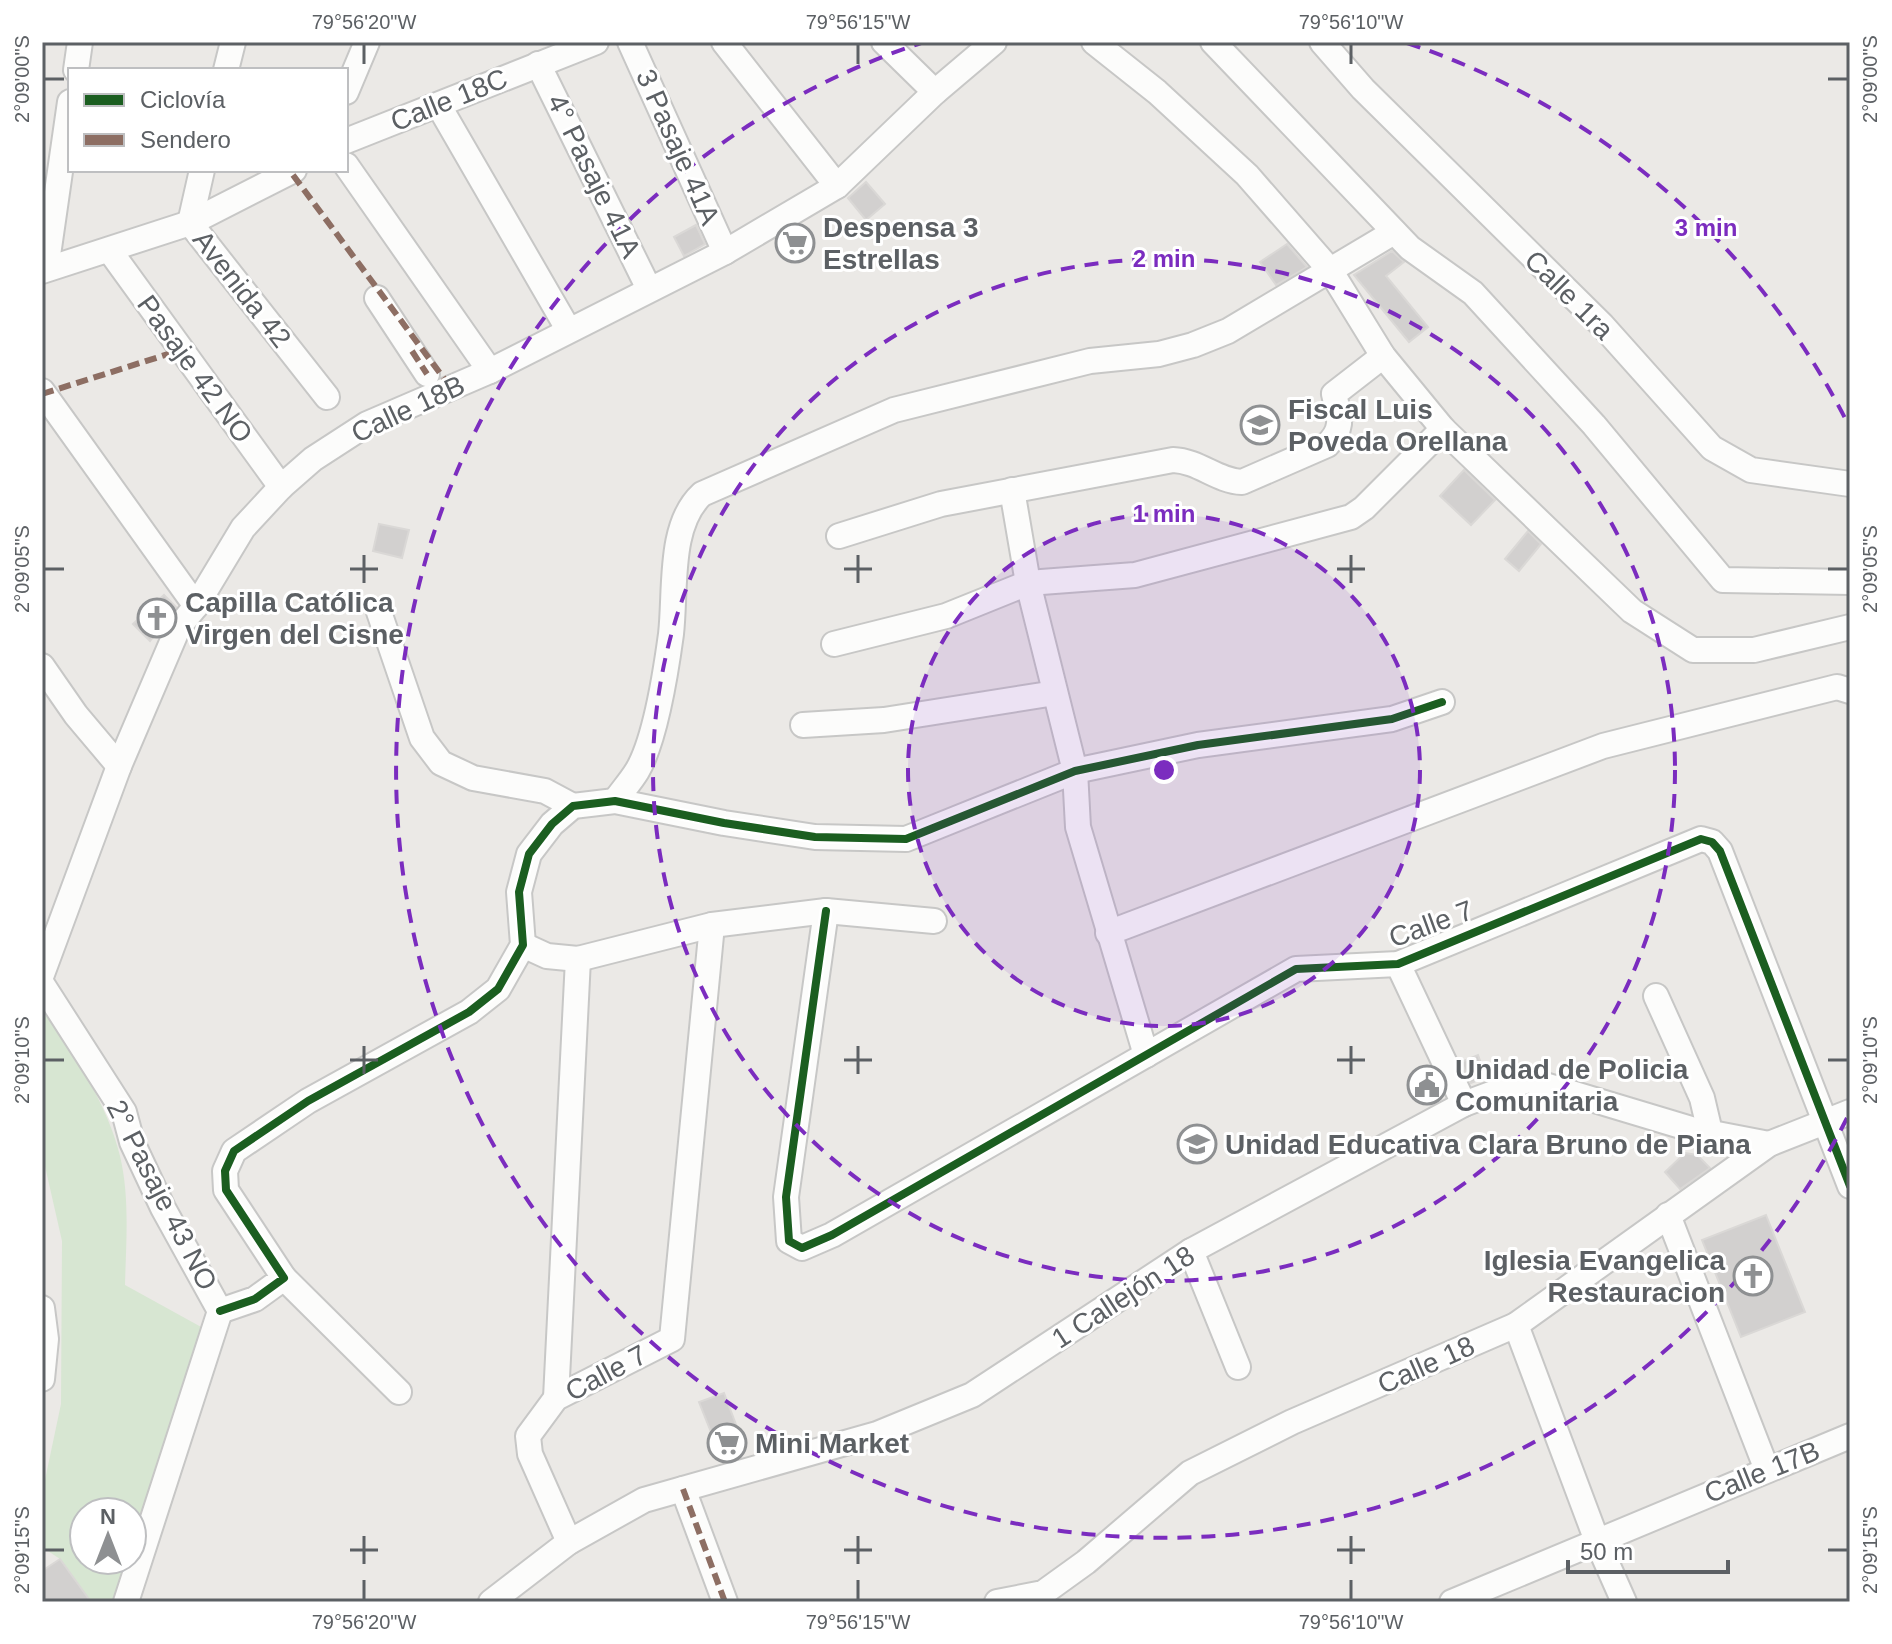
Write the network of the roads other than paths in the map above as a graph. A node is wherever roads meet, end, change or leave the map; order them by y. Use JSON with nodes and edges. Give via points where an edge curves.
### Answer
{"nodes":[{"id":1,"x":80,"y":42,"type":"edge"},
{"id":2,"x":233,"y":42,"type":"edge"},
{"id":3,"x":367,"y":42,"type":"edge"},
{"id":4,"x":596,"y":42,"type":"edge"},
{"id":5,"x":630,"y":42,"type":"edge"},
{"id":6,"x":724,"y":42,"type":"edge"},
{"id":7,"x":884,"y":42,"type":"edge"},
{"id":8,"x":994,"y":42,"type":"edge"},
{"id":9,"x":1094,"y":42,"type":"edge"},
{"id":10,"x":1213,"y":42,"type":"edge"},
{"id":11,"x":1322,"y":42,"type":"edge"},
{"id":12,"x":538,"y":64,"type":"junction"},
{"id":13,"x":76,"y":68,"type":"edge"},
{"id":14,"x":226,"y":68,"type":"edge"},
{"id":15,"x":348,"y":87,"type":"edge"},
{"id":16,"x":935,"y":92,"type":"junction"},
{"id":17,"x":439,"y":106,"type":"junction"},
{"id":18,"x":68,"y":115,"type":"edge"},
{"id":19,"x":348,"y":140,"type":"edge"},
{"id":20,"x":348,"y":168,"type":"edge"},
{"id":21,"x":202,"y":172,"type":"edge"},
{"id":22,"x":290,"y":172,"type":"edge"},
{"id":23,"x":837,"y":186,"type":"junction"},
{"id":24,"x":190,"y":223,"type":"junction"},
{"id":25,"x":1394,"y":232,"type":"junction"},
{"id":26,"x":110,"y":251,"type":"junction"},
{"id":27,"x":725,"y":252,"type":"junction"},
{"id":28,"x":44,"y":270,"type":"edge"},
{"id":29,"x":1330,"y":270,"type":"junction"},
{"id":30,"x":649,"y":289,"type":"junction"},
{"id":31,"x":377,"y":298,"type":"dead end"},
{"id":32,"x":568,"y":329,"type":"junction"},
{"id":33,"x":1383,"y":356,"type":"junction"},
{"id":34,"x":490,"y":371,"type":"junction"},
{"id":35,"x":427,"y":374,"type":"dead end"},
{"id":36,"x":42,"y":391,"type":"edge"},
{"id":37,"x":327,"y":397,"type":"dead end"},
{"id":38,"x":1443,"y":429,"type":"junction"},
{"id":39,"x":1850,"y":484,"type":"edge"},
{"id":40,"x":281,"y":487,"type":"junction"},
{"id":41,"x":1012,"y":490,"type":"junction"},
{"id":42,"x":839,"y":536,"type":"dead end"},
{"id":43,"x":1850,"y":582,"type":"edge"},
{"id":44,"x":1028,"y":583,"type":"junction"},
{"id":45,"x":196,"y":606,"type":"junction"},
{"id":46,"x":379,"y":612,"type":"dead end"},
{"id":47,"x":1850,"y":627,"type":"edge"},
{"id":48,"x":834,"y":644,"type":"dead end"},
{"id":49,"x":42,"y":666,"type":"edge"},
{"id":50,"x":1850,"y":691,"type":"edge"},
{"id":51,"x":1055,"y":693,"type":"junction"},
{"id":52,"x":1442,"y":702,"type":"dead end"},
{"id":53,"x":803,"y":725,"type":"dead end"},
{"id":54,"x":119,"y":766,"type":"junction"},
{"id":55,"x":1075,"y":771,"type":"junction"},
{"id":56,"x":615,"y":801,"type":"junction"},
{"id":57,"x":573,"y":806,"type":"junction"},
{"id":58,"x":826,"y":911,"type":"junction"},
{"id":59,"x":934,"y":921,"type":"dead end"},
{"id":60,"x":712,"y":925,"type":"junction"},
{"id":61,"x":1108,"y":933,"type":"junction"},
{"id":62,"x":523,"y":945,"type":"junction"},
{"id":63,"x":578,"y":959,"type":"junction"},
{"id":64,"x":1398,"y":964,"type":"junction"},
{"id":65,"x":42,"y":974,"type":"edge"},
{"id":66,"x":42,"y":984,"type":"edge"},
{"id":67,"x":1656,"y":996,"type":"dead end"},
{"id":68,"x":1146,"y":1055,"type":"junction"},
{"id":69,"x":1464,"y":1104,"type":"junction"},
{"id":70,"x":1850,"y":1112,"type":"edge"},
{"id":71,"x":1826,"y":1123,"type":"junction"},
{"id":72,"x":1710,"y":1132,"type":"junction"},
{"id":73,"x":1769,"y":1144,"type":"junction"},
{"id":74,"x":1850,"y":1186,"type":"edge"},
{"id":75,"x":1668,"y":1215,"type":"junction"},
{"id":76,"x":1191,"y":1251,"type":"junction"},
{"id":77,"x":284,"y":1278,"type":"junction"},
{"id":78,"x":42,"y":1308,"type":"edge"},
{"id":79,"x":220,"y":1311,"type":"junction"},
{"id":80,"x":1516,"y":1325,"type":"junction"},
{"id":81,"x":1238,"y":1367,"type":"dead end"},
{"id":82,"x":42,"y":1379,"type":"edge"},
{"id":83,"x":399,"y":1392,"type":"dead end"},
{"id":84,"x":556,"y":1398,"type":"junction"},
{"id":85,"x":1850,"y":1436,"type":"edge"},
{"id":86,"x":1767,"y":1470,"type":"junction"},
{"id":87,"x":683,"y":1489,"type":"junction"},
{"id":88,"x":1597,"y":1541,"type":"junction"},
{"id":89,"x":569,"y":1542,"type":"junction"},
{"id":90,"x":126,"y":1602,"type":"edge"},
{"id":91,"x":491,"y":1602,"type":"edge"},
{"id":92,"x":725,"y":1602,"type":"edge"},
{"id":93,"x":997,"y":1602,"type":"edge"},
{"id":94,"x":1452,"y":1602,"type":"edge"},
{"id":95,"x":1624,"y":1602,"type":"edge"}],
"edges":[{"from":1,"to":13,"type":"street"},
{"from":2,"to":14,"type":"street"},
{"from":3,"to":15,"type":"street"},
{"from":4,"to":12,"type":"street","name":"Calle 18C"},
{"from":5,"to":27,"type":"street","name":"3 Pasaje 41A"},
{"from":6,"to":23,"type":"street"},
{"from":7,"to":16,"type":"street"},
{"from":8,"to":16,"type":"street","name":"Calle 18B"},
{"from":9,"to":29,"type":"street","via":[[1247,175]]},
{"from":10,"to":25,"type":"street"},
{"from":11,"to":39,"type":"street","name":"Calle 1ra","via":[[1602,325],[1712,448],[1751,470]]},
{"from":12,"to":17,"type":"street","name":"Calle 18C"},
{"from":12,"to":30,"type":"street","name":"4° Pasaje 41A"},
{"from":16,"to":23,"type":"street","name":"Calle 18B"},
{"from":17,"to":19,"type":"street","name":"Calle 18C"},
{"from":17,"to":32,"type":"street"},
{"from":18,"to":28,"type":"street"},
{"from":20,"to":34,"type":"street"},
{"from":21,"to":24,"type":"street","name":"Avenida 42"},
{"from":22,"to":24,"type":"street"},
{"from":23,"to":27,"type":"street","name":"Calle 18B"},
{"from":24,"to":26,"type":"street"},
{"from":24,"to":37,"type":"street","name":"Avenida 42"},
{"from":25,"to":29,"type":"street"},
{"from":25,"to":43,"type":"street","via":[[1473,293],[1594,425],[1723,580]]},
{"from":26,"to":28,"type":"street"},
{"from":26,"to":40,"type":"street","name":"Pasaje 42 NO"},
{"from":27,"to":30,"type":"street","name":"Calle 18B"},
{"from":29,"to":33,"type":"street"},
{"from":29,"to":56,"type":"street","via":[[1228,331],[1193,345],[1090,361],[894,410],[702,494],[688,506],[681,528],[660,701],[638,769]]},
{"from":30,"to":32,"type":"street","name":"Calle 18B"},
{"from":31,"to":35,"type":"street"},
{"from":32,"to":34,"type":"street","name":"Calle 18B"},
{"from":33,"to":38,"type":"street"},
{"from":33,"to":41,"type":"street","via":[[1334,394],[1341,423],[1327,445],[1242,482],[1173,460]]},
{"from":34,"to":40,"type":"street","name":"Calle 18B","via":[[367,424]]},
{"from":36,"to":45,"type":"street"},
{"from":38,"to":44,"type":"street","via":[[1351,517],[1135,575]]},
{"from":38,"to":47,"type":"street","via":[[1632,611],[1693,650],[1754,650]]},
{"from":40,"to":45,"type":"street","name":"Calle 18B","via":[[243,528]]},
{"from":41,"to":42,"type":"street","via":[[941,504]]},
{"from":41,"to":44,"type":"street"},
{"from":44,"to":48,"type":"street","via":[[946,616]]},
{"from":44,"to":51,"type":"street"},
{"from":45,"to":54,"type":"street","name":"Calle 18B","via":[[178,628]]},
{"from":46,"to":57,"type":"street","via":[[422,738],[441,763],[473,778],[545,791]]},
{"from":49,"to":54,"type":"street"},
{"from":50,"to":61,"type":"street","via":[[1837,687],[1603,746]]},
{"from":51,"to":53,"type":"street","via":[[884,720]]},
{"from":51,"to":55,"type":"street"},
{"from":52,"to":55,"type":"street","via":[[1392,719],[1198,745]]},
{"from":54,"to":65,"type":"street","name":"Calle 18B"},
{"from":55,"to":56,"type":"street","via":[[906,839],[815,837]]},
{"from":55,"to":61,"type":"street","via":[[1078,827]]},
{"from":56,"to":57,"type":"street"},
{"from":57,"to":62,"type":"street","via":[[529,854],[519,892]]},
{"from":58,"to":59,"type":"street"},
{"from":58,"to":60,"type":"street"},
{"from":58,"to":68,"type":"street","name":"Calle 7","via":[[786,1197],[789,1241],[802,1248]]},
{"from":60,"to":63,"type":"street"},
{"from":60,"to":84,"type":"street","name":"Calle 7","via":[[672,1339]]},
{"from":61,"to":68,"type":"street"},
{"from":62,"to":63,"type":"street","via":[[547,956]]},
{"from":62,"to":77,"type":"street","via":[[498,989],[469,1012],[308,1101],[234,1151],[225,1171],[226,1190]]},
{"from":63,"to":84,"type":"street"},
{"from":64,"to":68,"type":"street","name":"Calle 7","via":[[1296,969]]},
{"from":64,"to":69,"type":"street"},
{"from":64,"to":71,"type":"street","name":"Calle 7","via":[[1701,839],[1712,842],[1720,851]]},
{"from":66,"to":79,"type":"street","name":"2° Pasaje 43 NO","via":[[124,1112],[163,1208]]},
{"from":67,"to":72,"type":"street","via":[[1705,1107]]},
{"from":69,"to":72,"type":"street","name":"1 Callejón 18","via":[[1528,1080]]},
{"from":69,"to":76,"type":"street","name":"1 Callejón 18"},
{"from":70,"to":71,"type":"street","name":"Calle 18"},
{"from":71,"to":73,"type":"street","name":"Calle 18"},
{"from":71,"to":74,"type":"street","name":"Calle 7"},
{"from":72,"to":73,"type":"street","name":"1 Callejón 18"},
{"from":73,"to":75,"type":"street","name":"Calle 18"},
{"from":75,"to":80,"type":"street","name":"Calle 18"},
{"from":75,"to":86,"type":"street"},
{"from":76,"to":81,"type":"street"},
{"from":76,"to":87,"type":"street","name":"1 Callejón 18","via":[[972,1395],[877,1434]]},
{"from":77,"to":79,"type":"street","via":[[255,1299]]},
{"from":77,"to":83,"type":"street"},
{"from":78,"to":82,"type":"street"},
{"from":79,"to":90,"type":"street","name":"2° Pasaje 43 NO"},
{"from":80,"to":88,"type":"street"},
{"from":80,"to":93,"type":"street","name":"Calle 18","via":[[1292,1422],[1190,1473],[1043,1593]]},
{"from":84,"to":89,"type":"street","name":"Calle 7","via":[[531,1428],[528,1443]]},
{"from":85,"to":86,"type":"street","name":"Calle 17B"},
{"from":86,"to":88,"type":"street","name":"Calle 17B"},
{"from":87,"to":89,"type":"street","name":"1 Callejón 18","via":[[644,1500]]},
{"from":87,"to":92,"type":"street"},
{"from":88,"to":94,"type":"street","name":"Calle 17B"},
{"from":88,"to":95,"type":"street"},
{"from":89,"to":91,"type":"street","name":"1 Callejón 18"}]}
